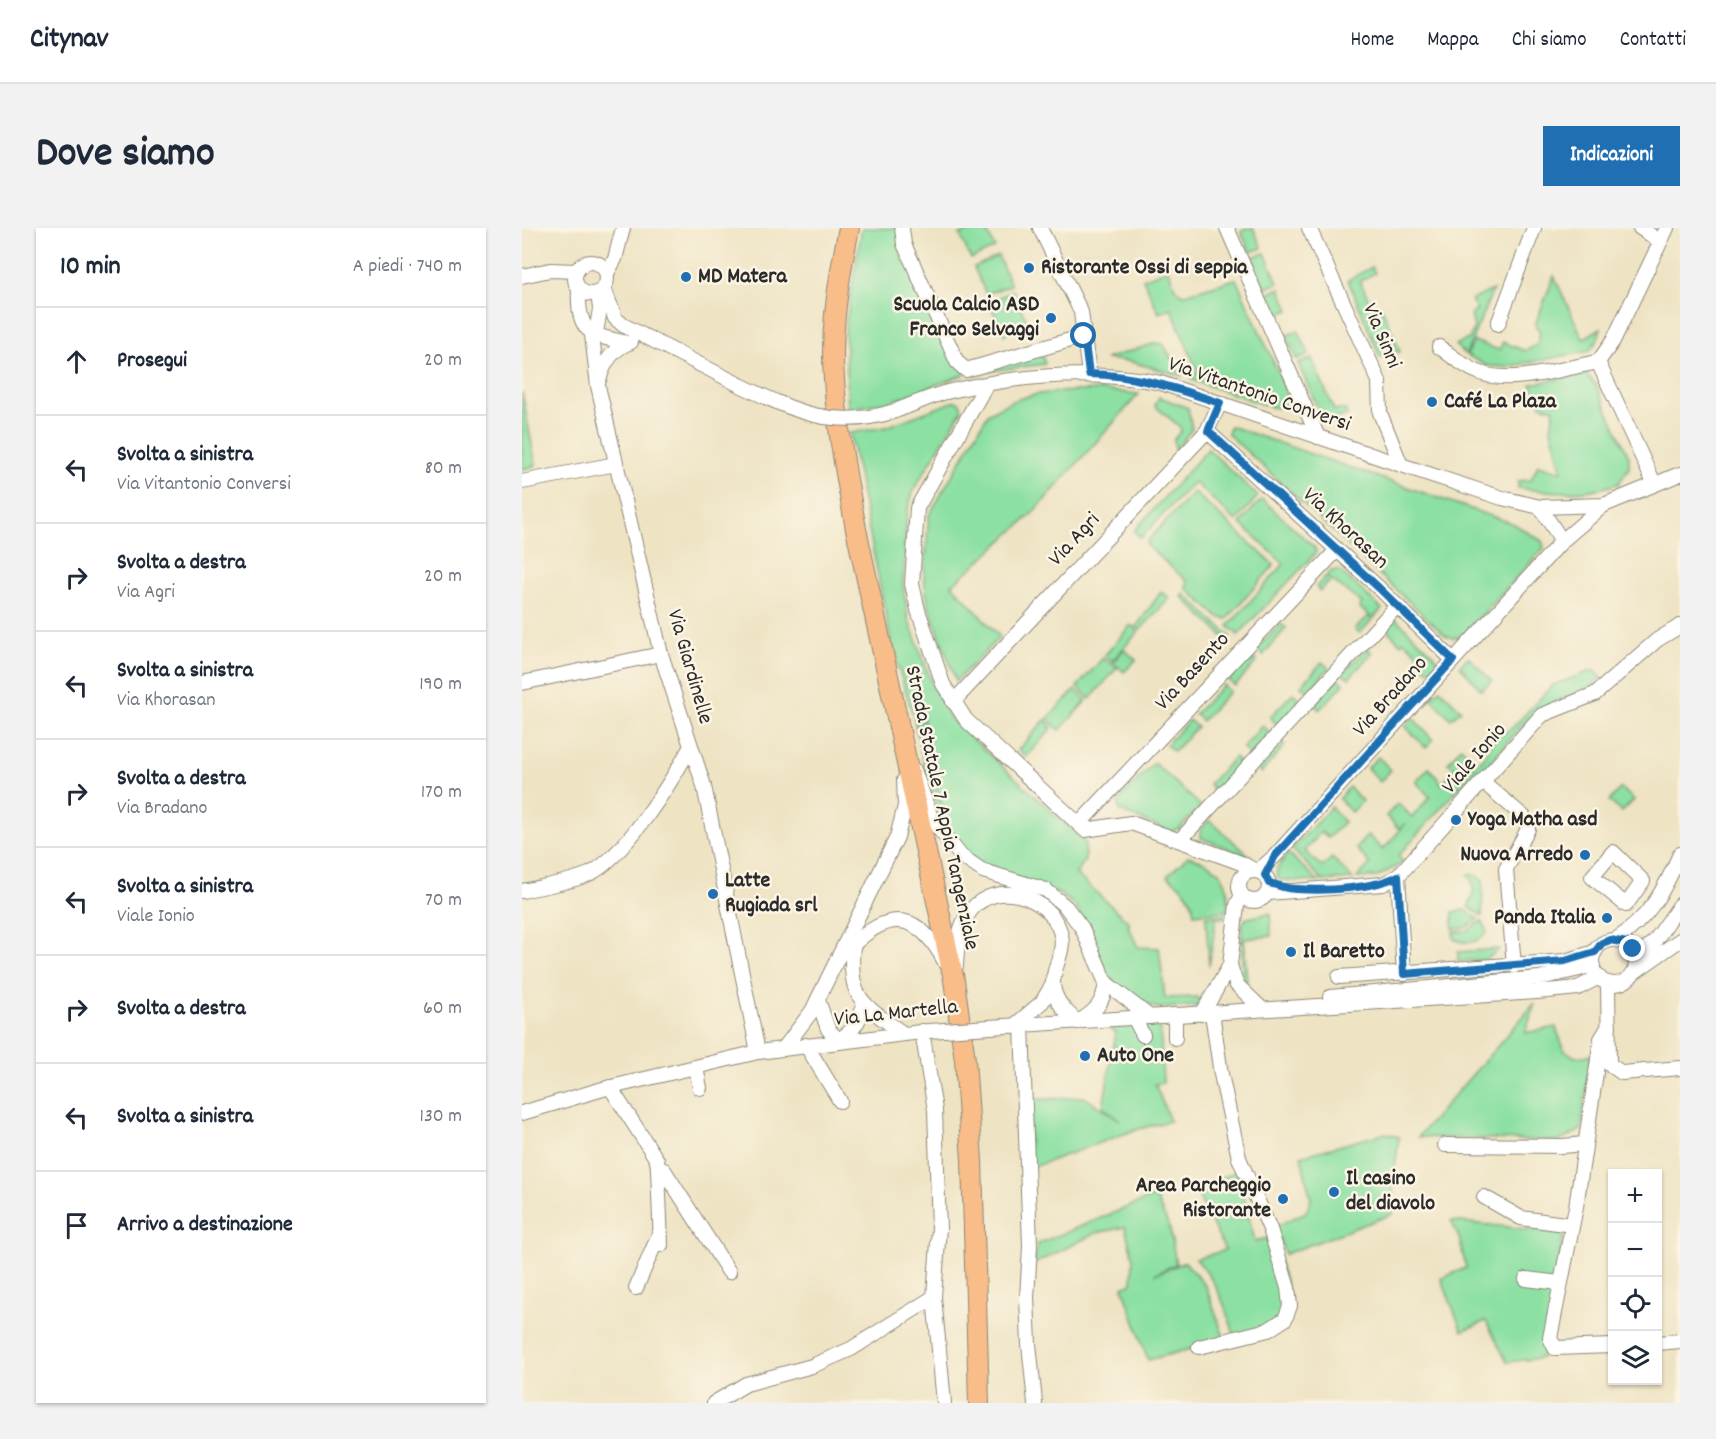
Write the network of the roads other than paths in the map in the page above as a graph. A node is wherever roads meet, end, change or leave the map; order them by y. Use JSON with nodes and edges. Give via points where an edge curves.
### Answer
{"nodes":[{"id":1,"x":849,"y":228,"type":"edge"},
{"id":2,"x":902,"y":228,"type":"edge"},
{"id":3,"x":1040,"y":228,"type":"edge"},
{"id":4,"x":1227,"y":228,"type":"edge"},
{"id":5,"x":1309,"y":228,"type":"edge"},
{"id":6,"x":1534,"y":228,"type":"edge"},
{"id":7,"x":1640,"y":228,"type":"edge"},
{"id":8,"x":1667,"y":228,"type":"edge"},
{"id":9,"x":622,"y":234,"type":"edge"},
{"id":10,"x":1660,"y":241,"type":"junction"},
{"id":11,"x":596,"y":263,"type":"junction"},
{"id":12,"x":577,"y":271,"type":"junction"},
{"id":13,"x":607,"y":273,"type":"junction"},
{"id":14,"x":522,"y":276,"type":"edge"},
{"id":15,"x":579,"y":288,"type":"junction"},
{"id":16,"x":601,"y":290,"type":"junction"},
{"id":17,"x":1498,"y":324,"type":"dead end"},
{"id":18,"x":592,"y":335,"type":"junction"},
{"id":19,"x":1084,"y":336,"type":"junction"},
{"id":20,"x":654,"y":342,"type":"junction"},
{"id":21,"x":628,"y":343,"type":"junction"},
{"id":22,"x":1439,"y":347,"type":"dead end"},
{"id":23,"x":1598,"y":362,"type":"junction"},
{"id":24,"x":1089,"y":374,"type":"junction"},
{"id":25,"x":986,"y":385,"type":"junction"},
{"id":26,"x":597,"y":386,"type":"junction"},
{"id":27,"x":1220,"y":403,"type":"junction"},
{"id":28,"x":1208,"y":431,"type":"junction"},
{"id":29,"x":1318,"y":437,"type":"junction"},
{"id":30,"x":616,"y":464,"type":"junction"},
{"id":31,"x":1401,"y":465,"type":"junction"},
{"id":32,"x":1680,"y":474,"type":"edge"},
{"id":33,"x":522,"y":482,"type":"edge"},
{"id":34,"x":1654,"y":483,"type":"junction"},
{"id":35,"x":1604,"y":504,"type":"junction"},
{"id":36,"x":1540,"y":507,"type":"junction"},
{"id":37,"x":1562,"y":541,"type":"junction"},
{"id":38,"x":1337,"y":550,"type":"junction"},
{"id":39,"x":1397,"y":606,"type":"junction"},
{"id":40,"x":1680,"y":626,"type":"edge"},
{"id":41,"x":661,"y":654,"type":"junction"},
{"id":42,"x":1453,"y":660,"type":"junction"},
{"id":43,"x":522,"y":683,"type":"edge"},
{"id":44,"x":953,"y":702,"type":"junction"},
{"id":45,"x":690,"y":748,"type":"junction"},
{"id":46,"x":904,"y":752,"type":"junction"},
{"id":47,"x":1483,"y":782,"type":"junction"},
{"id":48,"x":1079,"y":824,"type":"junction"},
{"id":49,"x":1180,"y":840,"type":"junction"},
{"id":50,"x":1680,"y":854,"type":"edge"},
{"id":51,"x":1221,"y":856,"type":"junction"},
{"id":52,"x":1398,"y":876,"type":"junction"},
{"id":53,"x":1263,"y":878,"type":"junction"},
{"id":54,"x":1239,"y":881,"type":"junction"},
{"id":55,"x":522,"y":891,"type":"edge"},
{"id":56,"x":1242,"y":896,"type":"junction"},
{"id":57,"x":1256,"y":901,"type":"junction"},
{"id":58,"x":1680,"y":905,"type":"edge"},
{"id":59,"x":1237,"y":916,"type":"junction"},
{"id":60,"x":1666,"y":925,"type":"junction"},
{"id":61,"x":1615,"y":940,"type":"junction"},
{"id":62,"x":1679,"y":941,"type":"edge"},
{"id":63,"x":1595,"y":952,"type":"junction"},
{"id":64,"x":1641,"y":958,"type":"junction"},
{"id":65,"x":1230,"y":965,"type":"junction"},
{"id":66,"x":1514,"y":966,"type":"junction"},
{"id":67,"x":1404,"y":974,"type":"junction"},
{"id":68,"x":1600,"y":975,"type":"junction"},
{"id":69,"x":1340,"y":977,"type":"dead end"},
{"id":70,"x":954,"y":980,"type":"junction"},
{"id":71,"x":1106,"y":983,"type":"junction"},
{"id":72,"x":1053,"y":984,"type":"junction"},
{"id":73,"x":818,"y":1000,"type":"junction"},
{"id":74,"x":864,"y":1005,"type":"junction"},
{"id":75,"x":1262,"y":1009,"type":"junction"},
{"id":76,"x":1207,"y":1013,"type":"junction"},
{"id":77,"x":1175,"y":1016,"type":"junction"},
{"id":78,"x":1150,"y":1017,"type":"junction"},
{"id":79,"x":1134,"y":1018,"type":"junction"},
{"id":80,"x":1078,"y":1022,"type":"junction"},
{"id":81,"x":1014,"y":1026,"type":"junction"},
{"id":82,"x":1609,"y":1026,"type":"junction"},
{"id":83,"x":925,"y":1031,"type":"junction"},
{"id":84,"x":901,"y":1032,"type":"junction"},
{"id":85,"x":1143,"y":1035,"type":"dead end"},
{"id":86,"x":1175,"y":1038,"type":"dead end"},
{"id":87,"x":838,"y":1040,"type":"junction"},
{"id":88,"x":806,"y":1045,"type":"junction"},
{"id":89,"x":784,"y":1048,"type":"junction"},
{"id":90,"x":758,"y":1052,"type":"junction"},
{"id":91,"x":696,"y":1067,"type":"junction"},
{"id":92,"x":1680,"y":1068,"type":"edge"},
{"id":93,"x":610,"y":1087,"type":"junction"},
{"id":94,"x":700,"y":1088,"type":"dead end"},
{"id":95,"x":840,"y":1101,"type":"dead end"},
{"id":96,"x":522,"y":1113,"type":"edge"},
{"id":97,"x":1584,"y":1144,"type":"junction"},
{"id":98,"x":1445,"y":1145,"type":"dead end"},
{"id":99,"x":658,"y":1169,"type":"junction"},
{"id":100,"x":1484,"y":1197,"type":"dead end"},
{"id":101,"x":1572,"y":1225,"type":"junction"},
{"id":102,"x":660,"y":1230,"type":"junction"},
{"id":103,"x":661,"y":1245,"type":"dead end"},
{"id":104,"x":729,"y":1272,"type":"dead end"},
{"id":105,"x":1526,"y":1279,"type":"dead end"},
{"id":106,"x":1560,"y":1283,"type":"junction"},
{"id":107,"x":636,"y":1288,"type":"dead end"},
{"id":108,"x":934,"y":1297,"type":"junction"},
{"id":109,"x":1680,"y":1341,"type":"edge"},
{"id":110,"x":1662,"y":1342,"type":"edge"},
{"id":111,"x":1608,"y":1346,"type":"edge"},
{"id":112,"x":1199,"y":1347,"type":"dead end"},
{"id":113,"x":714,"y":1403,"type":"edge"},
{"id":114,"x":944,"y":1403,"type":"edge"},
{"id":115,"x":979,"y":1403,"type":"edge"},
{"id":116,"x":1035,"y":1403,"type":"edge"}],
"edges":[{"from":1,"to":46,"type":"highway","name":"Strada Statale 7 Appia Tangenziale","via":[[836,305],[834,377],[854,518]]},
{"from":2,"to":19,"type":"street","via":[[904,244],[957,362],[966,370]]},
{"from":3,"to":19,"type":"street","via":[[1080,312]]},
{"from":4,"to":29,"type":"street"},
{"from":5,"to":31,"type":"street","name":"Via Sinni","via":[[1379,381],[1380,413]]},
{"from":6,"to":17,"type":"street"},
{"from":7,"to":10,"type":"street"},
{"from":8,"to":10,"type":"street"},
{"from":9,"to":11,"type":"street"},
{"from":9,"to":13,"type":"street"},
{"from":10,"to":23,"type":"street"},
{"from":11,"to":12,"type":"street","via":[[586,263]]},
{"from":11,"to":13,"type":"street"},
{"from":12,"to":14,"type":"street","via":[[550,270]]},
{"from":12,"to":15,"type":"street","via":[[575,281]]},
{"from":13,"to":16,"type":"street"},
{"from":15,"to":16,"type":"street","via":[[587,294]]},
{"from":15,"to":18,"type":"street","via":[[583,326]]},
{"from":16,"to":18,"type":"street","name":"Via Giardinelle","via":[[597,327]]},
{"from":16,"to":20,"type":"street","name":"Via Vitantonio Conversi","via":[[615,318]]},
{"from":18,"to":21,"type":"street","name":"Via Vitantonio Conversi"},
{"from":18,"to":26,"type":"street","name":"Via Giardinelle"},
{"from":19,"to":24,"type":"street"},
{"from":20,"to":21,"type":"street","name":"Via Vitantonio Conversi"},
{"from":20,"to":25,"type":"street","name":"Via Vitantonio Conversi","bridge":true,"via":[[809,416],[860,420],[949,391]]},
{"from":21,"to":26,"type":"street","via":[[604,363]]},
{"from":22,"to":23,"type":"street","via":[[1478,372],[1498,377]]},
{"from":23,"to":34,"type":"street"},
{"from":24,"to":25,"type":"street","name":"Via Vitantonio Conversi"},
{"from":24,"to":27,"type":"street","name":"Via Vitantonio Conversi","via":[[1161,382]]},
{"from":25,"to":44,"type":"street","via":[[940,464],[916,517],[912,584],[943,684]]},
{"from":26,"to":30,"type":"street","name":"Via Giardinelle"},
{"from":27,"to":28,"type":"street","name":"Via Agri"},
{"from":27,"to":29,"type":"street","name":"Via Vitantonio Conversi"},
{"from":28,"to":38,"type":"street","name":"Via Khorasan"},
{"from":28,"to":44,"type":"street","name":"Via Agri"},
{"from":29,"to":31,"type":"street","name":"Via Vitantonio Conversi"},
{"from":30,"to":33,"type":"street"},
{"from":30,"to":41,"type":"street","name":"Via Giardinelle"},
{"from":31,"to":36,"type":"street","name":"Via Vitantonio Conversi"},
{"from":32,"to":34,"type":"street","name":"Via Vitantonio Conversi"},
{"from":34,"to":35,"type":"street","name":"Via Vitantonio Conversi"},
{"from":35,"to":36,"type":"street","name":"Via Vitantonio Conversi"},
{"from":35,"to":37,"type":"street","name":"Via Bradano"},
{"from":36,"to":37,"type":"street"},
{"from":37,"to":42,"type":"street","name":"Via Bradano"},
{"from":38,"to":39,"type":"street","name":"Via Khorasan"},
{"from":38,"to":48,"type":"street","name":"Via Basento"},
{"from":39,"to":42,"type":"street","name":"Via Khorasan"},
{"from":39,"to":49,"type":"street"},
{"from":40,"to":47,"type":"street","name":"Viale Ionio","via":[[1657,640],[1595,694],[1542,715]]},
{"from":41,"to":43,"type":"street"},
{"from":41,"to":45,"type":"street","name":"Via Giardinelle"},
{"from":42,"to":53,"type":"street","name":"Via Bradano","via":[[1275,856]]},
{"from":44,"to":48,"type":"street","via":[[966,720]]},
{"from":45,"to":55,"type":"street","via":[[669,785],[612,857],[591,873]]},
{"from":45,"to":90,"type":"street","name":"Via Giardinelle","via":[[704,786]]},
{"from":46,"to":70,"type":"highway","name":"Strada Statale 7 Appia Tangenziale"},
{"from":46,"to":71,"type":"street","via":[[920,779],[932,820],[961,856],[982,871],[1046,890],[1066,907],[1082,928]]},
{"from":46,"to":73,"type":"street","via":[[904,806],[897,837]]},
{"from":47,"to":52,"type":"street","name":"Viale Ionio"},
{"from":47,"to":66,"type":"street","via":[[1524,817],[1528,829],[1506,868]]},
{"from":48,"to":49,"type":"street","via":[[1085,830],[1094,830],[1114,823],[1131,823]]},
{"from":49,"to":51,"type":"street"},
{"from":50,"to":61,"type":"street","via":[[1650,910]]},
{"from":51,"to":53,"type":"street"},
{"from":51,"to":54,"type":"street"},
{"from":52,"to":53,"type":"street","via":[[1383,884],[1295,889]]},
{"from":52,"to":67,"type":"street"},
{"from":53,"to":54,"type":"street","via":[[1245,873]]},
{"from":53,"to":57,"type":"street"},
{"from":54,"to":56,"type":"street"},
{"from":56,"to":57,"type":"street"},
{"from":56,"to":59,"type":"street"},
{"from":57,"to":59,"type":"street"},
{"from":58,"to":60,"type":"street"},
{"from":59,"to":65,"type":"street"},
{"from":60,"to":62,"type":"street"},
{"from":60,"to":64,"type":"street"},
{"from":61,"to":63,"type":"street","via":[[1602,943]]},
{"from":61,"to":64,"type":"street","via":[[1627,943]]},
{"from":62,"to":64,"type":"street"},
{"from":63,"to":66,"type":"street","via":[[1565,961]]},
{"from":63,"to":68,"type":"street"},
{"from":64,"to":68,"type":"street","via":[[1633,973],[1619,983]]},
{"from":65,"to":75,"type":"street","via":[[1236,984]]},
{"from":65,"to":76,"type":"street"},
{"from":66,"to":67,"type":"street"},
{"from":67,"to":69,"type":"street"},
{"from":68,"to":75,"type":"street","name":"Via La Martella","via":[[1578,988]]},
{"from":68,"to":82,"type":"street"},
{"from":70,"to":72,"type":"street","via":[[963,921],[988,897],[1004,894],[1039,902],[1051,913],[1061,932],[1062,950]]},
{"from":70,"to":74,"type":"street","via":[[925,931],[899,920],[872,927],[853,945],[851,969],[855,989]]},
{"from":70,"to":115,"type":"highway","name":"Strada Statale 7 Appia Tangenziale","via":[[972,1160]]},
{"from":71,"to":78,"type":"street"},
{"from":71,"to":80,"type":"street","via":[[1104,1000]]},
{"from":72,"to":80,"type":"street","via":[[1061,1007]]},
{"from":72,"to":81,"type":"street","via":[[1042,1002]]},
{"from":73,"to":87,"type":"street","via":[[828,1029]]},
{"from":73,"to":89,"type":"street"},
{"from":74,"to":84,"type":"street"},
{"from":74,"to":87,"type":"street","via":[[852,1032]]},
{"from":75,"to":76,"type":"street","name":"Via La Martella"},
{"from":76,"to":77,"type":"street","name":"Via La Martella"},
{"from":76,"to":112,"type":"street","via":[[1239,1158],[1270,1229],[1290,1306],[1285,1320],[1268,1330]]},
{"from":77,"to":78,"type":"street","name":"Via La Martella"},
{"from":77,"to":86,"type":"street"},
{"from":78,"to":79,"type":"street","name":"Via La Martella"},
{"from":79,"to":80,"type":"street","name":"Via La Martella"},
{"from":79,"to":85,"type":"street"},
{"from":80,"to":81,"type":"street","name":"Via La Martella"},
{"from":81,"to":83,"type":"street","name":"Via La Martella","bridge":true},
{"from":81,"to":116,"type":"street","via":[[1032,1181],[1028,1333]]},
{"from":82,"to":92,"type":"street","via":[[1609,1064],[1615,1070],[1622,1073]]},
{"from":82,"to":97,"type":"street","via":[[1594,1059]]},
{"from":83,"to":84,"type":"street","name":"Via La Martella"},
{"from":83,"to":108,"type":"street","via":[[935,1110],[939,1228]]},
{"from":84,"to":87,"type":"street","name":"Via La Martella"},
{"from":87,"to":88,"type":"street","name":"Via La Martella"},
{"from":88,"to":89,"type":"street","name":"Via La Martella"},
{"from":88,"to":95,"type":"street"},
{"from":89,"to":90,"type":"street","name":"Via La Martella"},
{"from":90,"to":91,"type":"street","name":"Via La Martella"},
{"from":91,"to":93,"type":"street","name":"Via La Martella"},
{"from":91,"to":94,"type":"street"},
{"from":93,"to":96,"type":"street","name":"Via La Martella"},
{"from":93,"to":99,"type":"street","via":[[657,1160]]},
{"from":97,"to":98,"type":"street","via":[[1503,1149]]},
{"from":97,"to":101,"type":"street"},
{"from":99,"to":102,"type":"street"},
{"from":99,"to":104,"type":"street","via":[[664,1170]]},
{"from":100,"to":101,"type":"street","via":[[1521,1218]]},
{"from":101,"to":106,"type":"street"},
{"from":102,"to":103,"type":"street"},
{"from":102,"to":107,"type":"street"},
{"from":105,"to":106,"type":"street"},
{"from":106,"to":111,"type":"street","via":[[1558,1323],[1550,1338],[1555,1348]]},
{"from":108,"to":113,"type":"street","via":[[851,1349],[812,1366],[746,1384]]},
{"from":108,"to":114,"type":"street"},
{"from":109,"to":110,"type":"street"}]}
